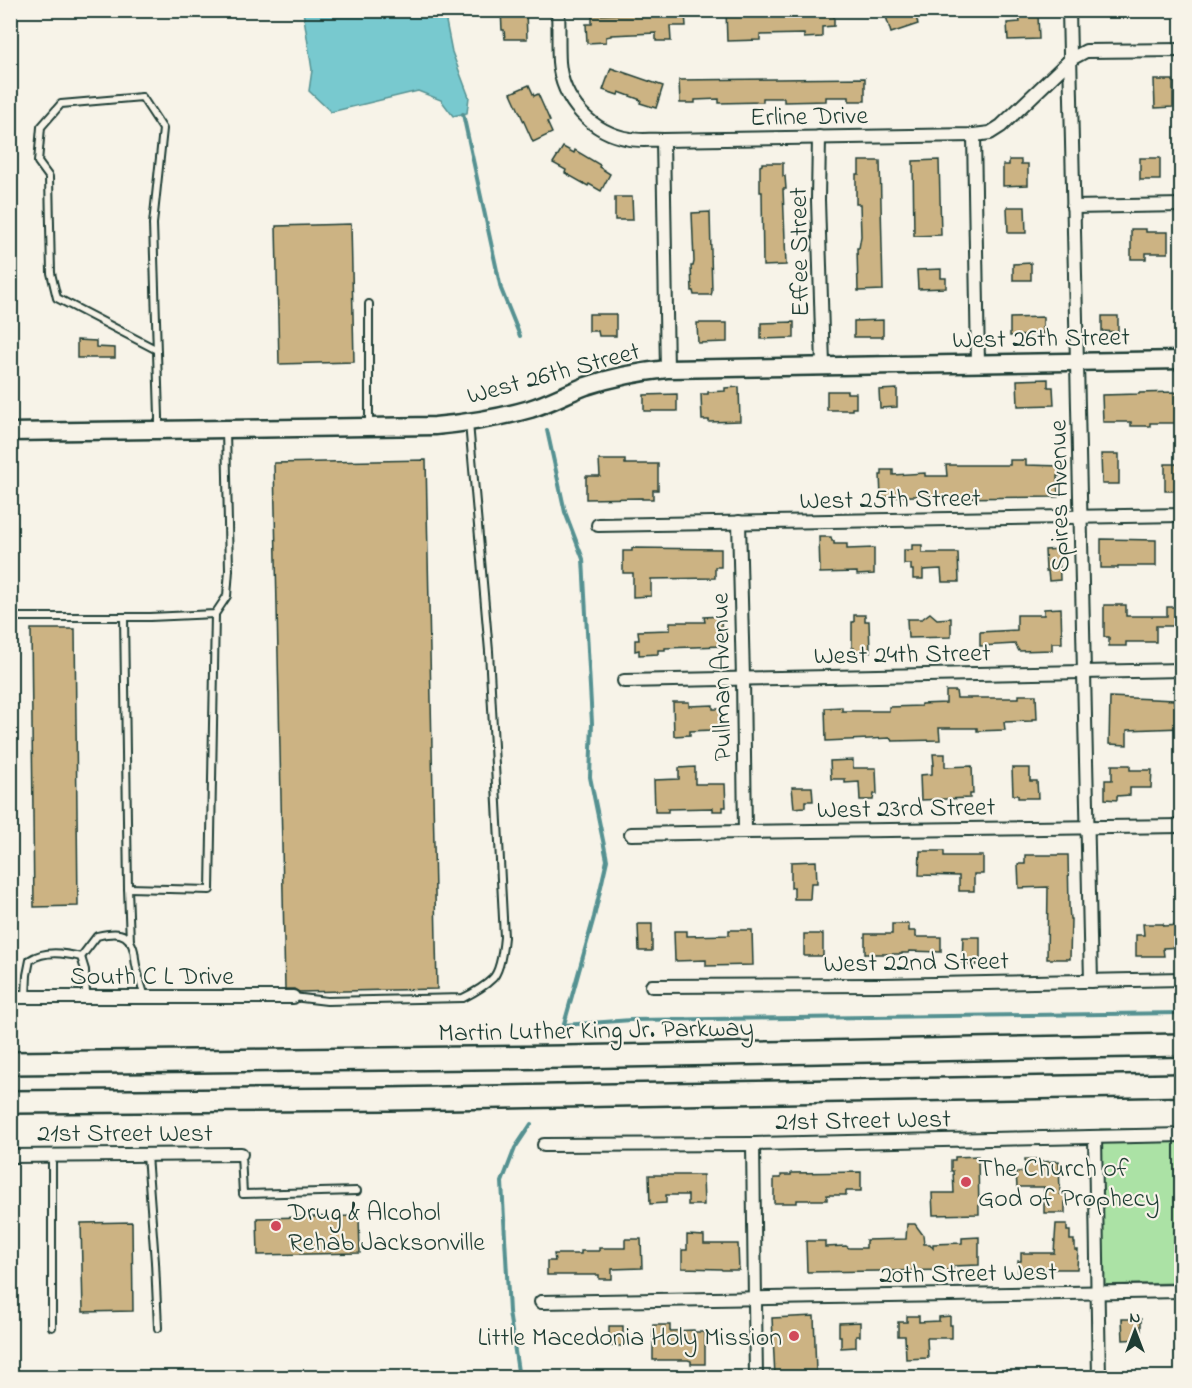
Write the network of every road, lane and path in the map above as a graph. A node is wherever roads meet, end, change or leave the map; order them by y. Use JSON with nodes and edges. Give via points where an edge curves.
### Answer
{"nodes":[{"id":1,"x":558,"y":10,"type":"edge"},
{"id":2,"x":1069,"y":10,"type":"edge"},
{"id":3,"x":1182,"y":50,"type":"edge"},
{"id":4,"x":1071,"y":58,"type":"junction"},
{"id":5,"x":974,"y":135,"type":"junction"},
{"id":6,"x":819,"y":137,"type":"junction"},
{"id":7,"x":663,"y":140,"type":"junction"},
{"id":8,"x":1182,"y":205,"type":"edge"},
{"id":9,"x":1073,"y":207,"type":"junction"},
{"id":10,"x":369,"y":304,"type":"dead end"},
{"id":11,"x":157,"y":350,"type":"junction"},
{"id":12,"x":1182,"y":360,"type":"edge"},
{"id":13,"x":1077,"y":362,"type":"junction"},
{"id":14,"x":978,"y":364,"type":"junction"},
{"id":15,"x":823,"y":366,"type":"junction"},
{"id":16,"x":667,"y":369,"type":"junction"},
{"id":17,"x":469,"y":423,"type":"junction"},
{"id":18,"x":369,"y":427,"type":"junction"},
{"id":19,"x":159,"y":430,"type":"junction"},
{"id":20,"x":226,"y":430,"type":"junction"},
{"id":21,"x":10,"y":432,"type":"edge"},
{"id":22,"x":1182,"y":515,"type":"edge"},
{"id":23,"x":1081,"y":517,"type":"junction"},
{"id":24,"x":739,"y":522,"type":"junction"},
{"id":25,"x":598,"y":525,"type":"dead end"},
{"id":26,"x":215,"y":614,"type":"junction"},
{"id":27,"x":10,"y":617,"type":"edge"},
{"id":28,"x":124,"y":617,"type":"junction"},
{"id":29,"x":1182,"y":670,"type":"edge"},
{"id":30,"x":1083,"y":672,"type":"junction"},
{"id":31,"x":743,"y":678,"type":"junction"},
{"id":32,"x":624,"y":681,"type":"dead end"},
{"id":33,"x":1182,"y":826,"type":"edge"},
{"id":34,"x":1087,"y":828,"type":"junction"},
{"id":35,"x":745,"y":832,"type":"junction"},
{"id":36,"x":631,"y":834,"type":"dead end"},
{"id":37,"x":128,"y":888,"type":"junction"},
{"id":38,"x":130,"y":942,"type":"junction"},
{"id":39,"x":81,"y":957,"type":"junction"},
{"id":40,"x":1182,"y":979,"type":"edge"},
{"id":41,"x":1090,"y":981,"type":"junction"},
{"id":42,"x":652,"y":986,"type":"dead end"},
{"id":43,"x":10,"y":997,"type":"edge"},
{"id":44,"x":26,"y":997,"type":"junction"},
{"id":45,"x":86,"y":997,"type":"junction"},
{"id":46,"x":145,"y":997,"type":"junction"},
{"id":47,"x":293,"y":997,"type":"joint"},
{"id":48,"x":1182,"y":1045,"type":"edge"},
{"id":49,"x":10,"y":1063,"type":"edge"},
{"id":50,"x":1182,"y":1085,"type":"edge"},
{"id":51,"x":10,"y":1102,"type":"edge"},
{"id":52,"x":1182,"y":1135,"type":"edge"},
{"id":53,"x":1095,"y":1137,"type":"junction"},
{"id":54,"x":753,"y":1144,"type":"junction"},
{"id":55,"x":544,"y":1145,"type":"dead end"},
{"id":56,"x":241,"y":1154,"type":"joint"},
{"id":57,"x":147,"y":1155,"type":"junction"},
{"id":58,"x":10,"y":1156,"type":"edge"},
{"id":59,"x":52,"y":1156,"type":"junction"},
{"id":60,"x":357,"y":1191,"type":"dead end"},
{"id":61,"x":1182,"y":1291,"type":"edge"},
{"id":62,"x":1098,"y":1293,"type":"junction"},
{"id":63,"x":756,"y":1298,"type":"junction"},
{"id":64,"x":541,"y":1302,"type":"dead end"},
{"id":65,"x":52,"y":1327,"type":"dead end"},
{"id":66,"x":158,"y":1328,"type":"dead end"},
{"id":67,"x":756,"y":1377,"type":"edge"},
{"id":68,"x":1099,"y":1377,"type":"edge"}],
"edges":[{"from":1,"to":7,"type":"street","name":"Erline Drive","via":[[559,63],[575,106],[605,130],[631,139]]},
{"from":2,"to":4,"type":"street","name":"Spires Avenue"},
{"from":3,"to":4,"type":"street","via":[[1086,51]]},
{"from":4,"to":5,"type":"street","name":"Erline Drive","via":[[1001,126],[990,133]]},
{"from":4,"to":9,"type":"street","name":"Spires Avenue"},
{"from":5,"to":6,"type":"street","name":"Erline Drive"},
{"from":5,"to":14,"type":"street"},
{"from":6,"to":7,"type":"street","name":"Erline Drive"},
{"from":6,"to":15,"type":"street","name":"Effee Street"},
{"from":7,"to":16,"type":"street"},
{"from":8,"to":9,"type":"street"},
{"from":9,"to":13,"type":"street","name":"Spires Avenue"},
{"from":10,"to":18,"type":"lane"},
{"from":11,"to":11,"type":"lane","via":[[153,224],[163,129],[142,97],[61,104],[41,127],[38,162],[49,177],[51,273],[57,298]]},
{"from":11,"to":19,"type":"lane"},
{"from":12,"to":13,"type":"main road","name":"West 26th Street"},
{"from":13,"to":14,"type":"main road","name":"West 26th Street"},
{"from":13,"to":23,"type":"street","name":"Spires Avenue"},
{"from":14,"to":15,"type":"main road","name":"West 26th Street"},
{"from":15,"to":16,"type":"main road","name":"West 26th Street"},
{"from":16,"to":17,"type":"main road","name":"West 26th Street","via":[[610,378],[532,408]]},
{"from":17,"to":18,"type":"main road","name":"West 26th Street"},
{"from":17,"to":47,"type":"lane","via":[[489,651],[504,937],[495,978],[464,998],[327,1001]]},
{"from":18,"to":20,"type":"main road","name":"West 26th Street"},
{"from":19,"to":20,"type":"main road","name":"West 26th Street"},
{"from":19,"to":21,"type":"main road","name":"West 26th Street"},
{"from":20,"to":26,"type":"lane","via":[[229,570],[227,596]]},
{"from":22,"to":23,"type":"street","name":"West 25th Street"},
{"from":23,"to":24,"type":"street","name":"West 25th Street"},
{"from":23,"to":30,"type":"street","name":"Spires Avenue"},
{"from":24,"to":25,"type":"street","name":"West 25th Street"},
{"from":24,"to":31,"type":"street","name":"Pullman Avenue"},
{"from":26,"to":28,"type":"lane"},
{"from":26,"to":37,"type":"lane","via":[[210,890]]},
{"from":27,"to":28,"type":"lane"},
{"from":28,"to":37,"type":"lane"},
{"from":29,"to":30,"type":"street","name":"West 24th Street"},
{"from":30,"to":31,"type":"street","name":"West 24th Street"},
{"from":30,"to":34,"type":"street","name":"Spires Avenue"},
{"from":31,"to":32,"type":"street","name":"West 24th Street"},
{"from":31,"to":35,"type":"street","name":"Pullman Avenue"},
{"from":33,"to":34,"type":"street","name":"West 23rd Street"},
{"from":34,"to":35,"type":"street","name":"West 23rd Street"},
{"from":34,"to":41,"type":"street","name":"Spires Avenue"},
{"from":35,"to":36,"type":"street","name":"West 23rd Street"},
{"from":37,"to":38,"type":"lane"},
{"from":38,"to":39,"type":"lane","via":[[124,935],[97,936]]},
{"from":38,"to":46,"type":"lane"},
{"from":39,"to":44,"type":"lane","via":[[51,953],[30,960]]},
{"from":39,"to":45,"type":"lane"},
{"from":40,"to":41,"type":"street","name":"West 22nd Street"},
{"from":41,"to":42,"type":"street","name":"West 22nd Street"},
{"from":43,"to":44,"type":"street","name":"South C L Drive"},
{"from":44,"to":45,"type":"street","name":"South C L Drive"},
{"from":45,"to":46,"type":"street","name":"South C L Drive"},
{"from":46,"to":47,"type":"street","name":"South C L Drive"},
{"from":48,"to":49,"type":"highway","name":"Martin Luther King Jr. Parkway"},
{"from":50,"to":51,"type":"highway"},
{"from":52,"to":53,"type":"street","name":"21st Street West"},
{"from":53,"to":54,"type":"street","name":"21st Street West"},
{"from":53,"to":62,"type":"street"},
{"from":54,"to":55,"type":"street","name":"21st Street West"},
{"from":54,"to":63,"type":"street"},
{"from":56,"to":57,"type":"street","name":"21st Street West"},
{"from":56,"to":60,"type":"lane","via":[[243,1194]]},
{"from":57,"to":59,"type":"street","name":"21st Street West"},
{"from":57,"to":66,"type":"lane"},
{"from":58,"to":59,"type":"street","name":"21st Street West"},
{"from":59,"to":65,"type":"lane"},
{"from":61,"to":62,"type":"street","name":"20th Street West"},
{"from":62,"to":63,"type":"street","name":"20th Street West"},
{"from":62,"to":68,"type":"street"},
{"from":63,"to":64,"type":"street","name":"20th Street West"},
{"from":63,"to":67,"type":"street"}]}
